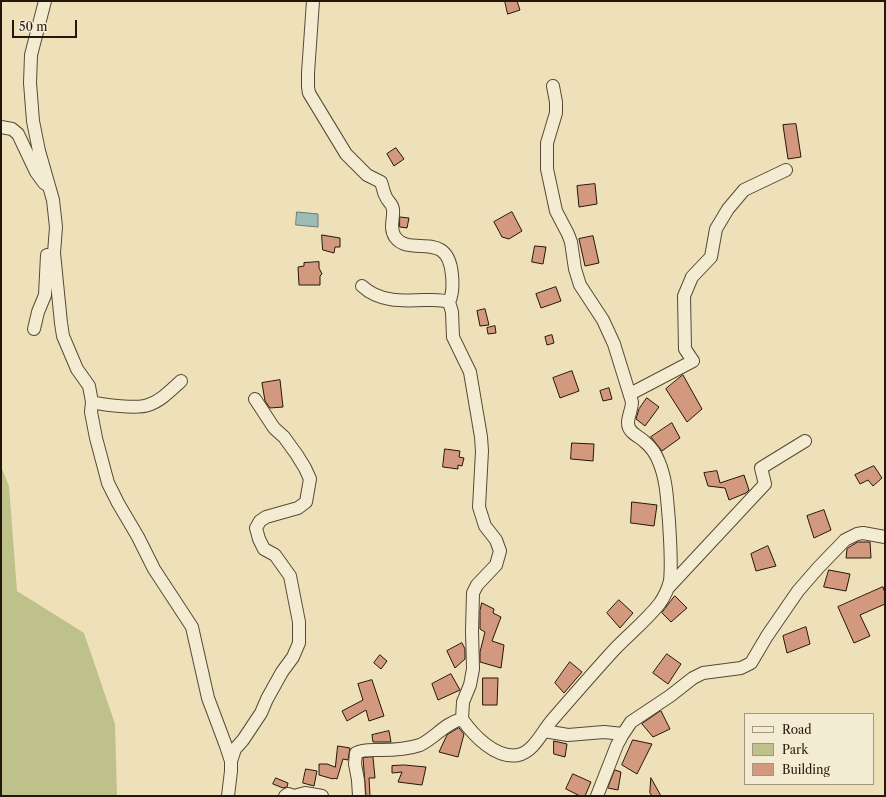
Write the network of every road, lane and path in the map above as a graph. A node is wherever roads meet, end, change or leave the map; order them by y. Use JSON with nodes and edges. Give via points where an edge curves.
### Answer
{"nodes":[{"id":1,"x":45,"y":1,"type":"edge"},
{"id":2,"x":313,"y":1,"type":"edge"},
{"id":3,"x":554,"y":86,"type":"dead end"},
{"id":4,"x":1,"y":127,"type":"edge"},
{"id":5,"x":786,"y":170,"type":"dead end"},
{"id":6,"x":50,"y":186,"type":"junction"},
{"id":7,"x":54,"y":253,"type":"junction"},
{"id":8,"x":362,"y":286,"type":"dead end"},
{"id":9,"x":449,"y":302,"type":"junction"},
{"id":10,"x":34,"y":329,"type":"dead end"},
{"id":11,"x":181,"y":381,"type":"dead end"},
{"id":12,"x":630,"y":394,"type":"junction"},
{"id":13,"x":255,"y":399,"type":"dead end"},
{"id":14,"x":92,"y":402,"type":"junction"},
{"id":15,"x":805,"y":440,"type":"dead end"},
{"id":16,"x":885,"y":537,"type":"edge"},
{"id":17,"x":668,"y":588,"type":"junction"},
{"id":18,"x":462,"y":719,"type":"junction"},
{"id":19,"x":544,"y":731,"type":"junction"},
{"id":20,"x":622,"y":734,"type":"junction"},
{"id":21,"x":231,"y":761,"type":"junction"},
{"id":22,"x":228,"y":796,"type":"edge"},
{"id":23,"x":285,"y":796,"type":"edge"},
{"id":24,"x":322,"y":796,"type":"edge"},
{"id":25,"x":359,"y":796,"type":"edge"},
{"id":26,"x":597,"y":796,"type":"edge"}],
"edges":[{"from":1,"to":6,"type":"street","via":[[31,55],[30,83],[33,121]]},
{"from":2,"to":9,"type":"street","via":[[308,73],[310,93],[346,154],[364,173],[381,182],[393,208],[392,225],[396,239],[404,244],[438,248],[446,256],[452,270],[452,295]]},
{"from":3,"to":12,"type":"street","via":[[556,113],[548,136],[547,159],[556,211],[571,242],[580,285],[608,330]]},
{"from":4,"to":6,"type":"street","via":[[12,129],[18,134],[36,172],[44,183]]},
{"from":5,"to":12,"type":"street","via":[[744,190],[716,229],[711,257],[692,277],[684,296],[685,349],[693,361]]},
{"from":6,"to":7,"type":"street","via":[[55,217]]},
{"from":7,"to":10,"type":"street","via":[[47,252],[45,295]]},
{"from":7,"to":14,"type":"street","via":[[64,336],[78,369],[89,386]]},
{"from":8,"to":9,"type":"street","via":[[381,298]]},
{"from":9,"to":18,"type":"street","via":[[453,337],[470,372],[481,436],[479,507],[485,526],[496,540],[500,551],[496,565],[473,593],[473,669],[463,702]]},
{"from":11,"to":14,"type":"street","via":[[172,390],[142,407]]},
{"from":12,"to":17,"type":"street","via":[[632,407],[629,428],[653,451],[666,484],[671,565]]},
{"from":13,"to":21,"type":"street","via":[[274,428],[297,455],[310,479],[306,502],[298,508],[266,516],[256,528],[258,539],[264,549],[274,555],[290,576],[300,622],[299,643],[266,699],[261,714],[235,749]]},
{"from":14,"to":21,"type":"street","via":[[91,412],[96,438],[108,483],[151,564],[192,627],[208,698]]},
{"from":15,"to":17,"type":"street","via":[[761,468],[765,484]]},
{"from":16,"to":20,"type":"street","via":[[863,533],[845,540],[798,591],[751,663],[741,668],[703,673],[693,678],[631,722]]},
{"from":17,"to":19,"type":"street","via":[[660,603],[551,720]]},
{"from":18,"to":19,"type":"street","via":[[475,736],[488,747],[510,756],[528,750]]},
{"from":18,"to":25,"type":"street","via":[[451,723],[420,744],[356,753]]},
{"from":19,"to":20,"type":"street","via":[[568,735],[604,732]]},
{"from":20,"to":26,"type":"street"},
{"from":21,"to":22,"type":"street"},
{"from":23,"to":24,"type":"street"}]}
